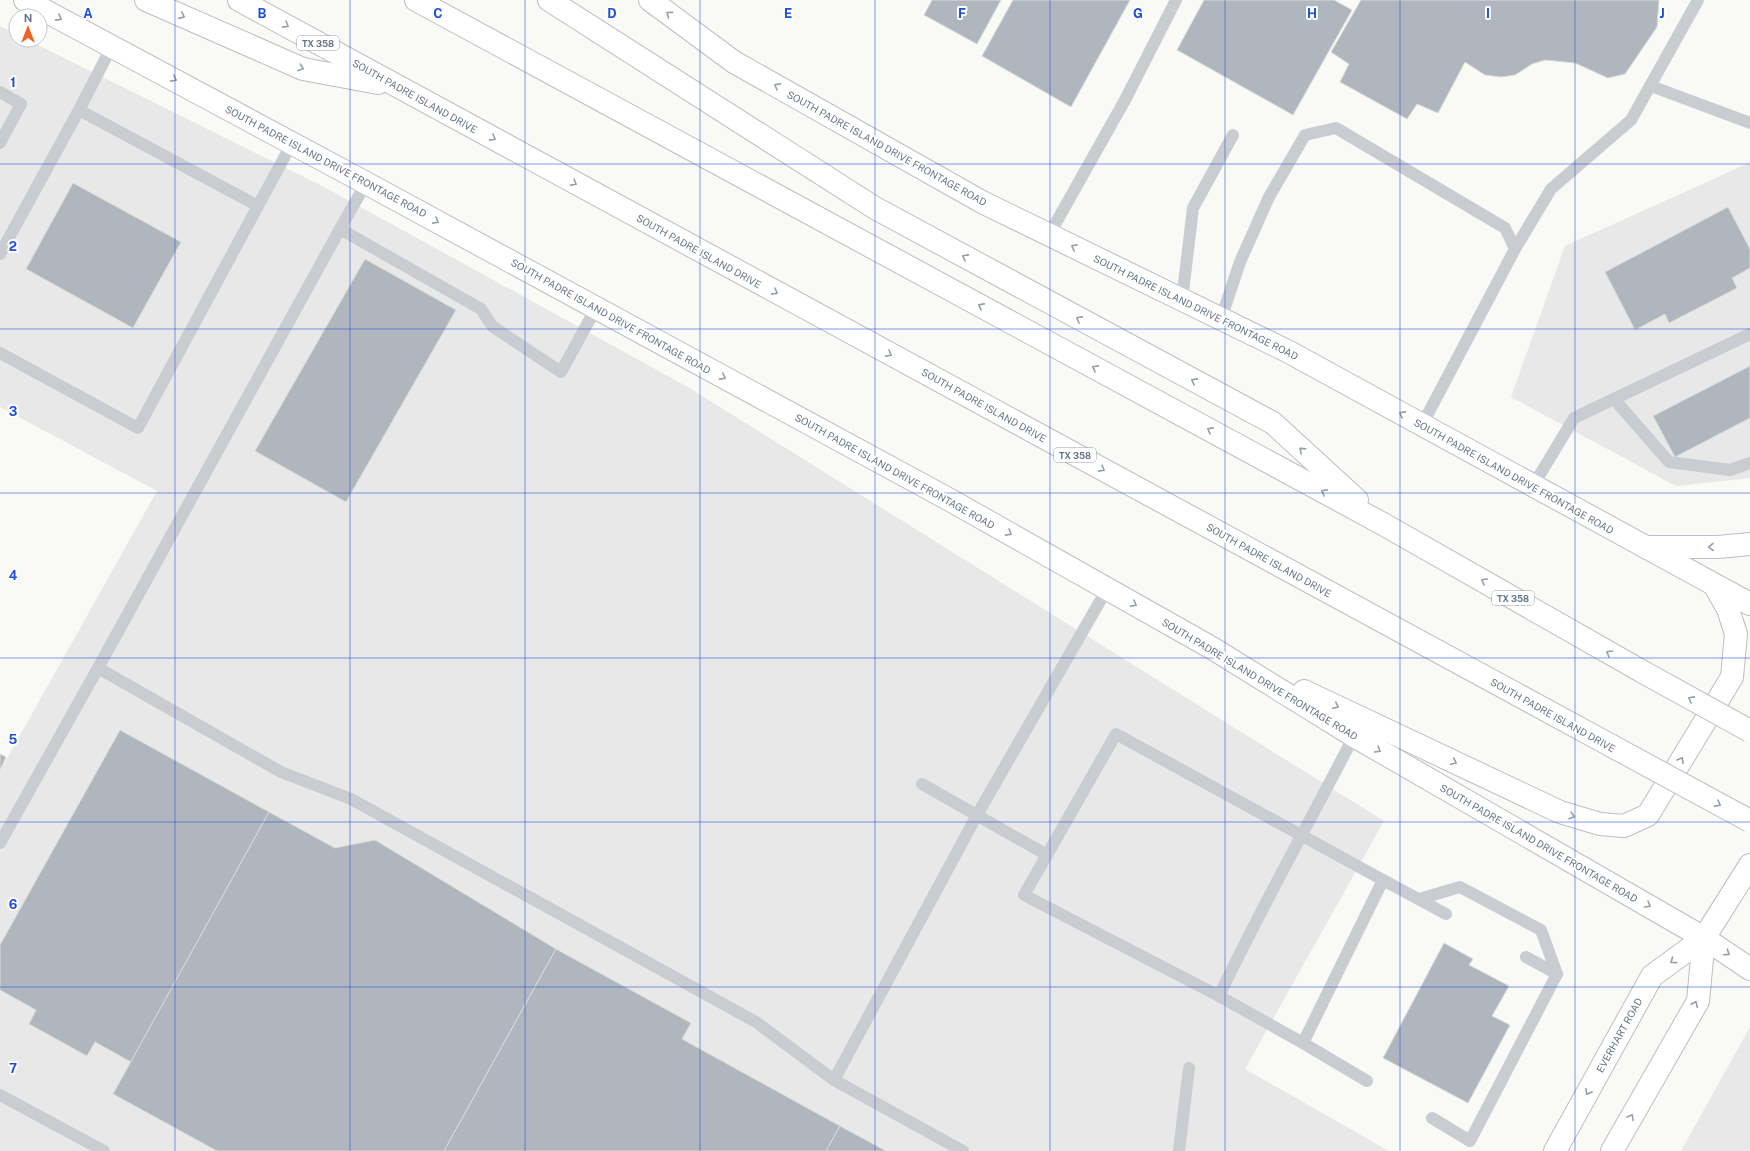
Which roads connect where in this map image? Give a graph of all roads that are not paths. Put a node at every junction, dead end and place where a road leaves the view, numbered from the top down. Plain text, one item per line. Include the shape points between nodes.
1 (25, 0) edge
2 (146, 0) edge
3 (239, 0) edge
4 (416, 0) edge
5 (549, 0) edge
6 (650, 0) edge
7 (1176, 0) edge
8 (1698, 0) edge
9 (112, 46) junction
10 (397, 86) junction
11 (1651, 86) junction
12 (0, 92) edge
13 (79, 110) junction
14 (1750, 123) edge
15 (1233, 135) dead end
16 (0, 143) edge
17 (292, 143) junction
18 (366, 183) junction
19 (258, 206) junction
20 (340, 229) junction
21 (1049, 235) junction
22 (1515, 249) junction
23 (0, 254) edge
24 (1182, 300) junction
25 (596, 308) junction
26 (1221, 319) junction
27 (1750, 334) edge
28 (0, 353) edge
29 (1614, 399) junction
30 (1422, 426) junction
31 (1750, 463) edge
32 (1533, 486) junction
33 (1383, 524) junction
34 (1750, 544) edge
35 (1645, 547) junction
36 (1714, 586) junction
37 (1107, 589) junction
38 (1750, 604) edge
39 (1212, 648) junction
40 (98, 668) junction
41 (1750, 731) edge
42 (1354, 736) junction
43 (922, 784) dead end
44 (977, 815) junction
45 (1750, 821) edge
46 (1304, 835) junction
47 (0, 843) edge
48 (1047, 855) junction
49 (1750, 865) edge
50 (1384, 880) junction
51 (1419, 899) junction
52 (1446, 914) dead end
53 (1704, 938) junction
54 (1526, 957) dead end
55 (1750, 969) edge
56 (1557, 974) junction
57 (1219, 996) junction
58 (1302, 1043) junction
59 (1189, 1068) dead end
60 (834, 1080) junction
61 (1367, 1081) dead end
62 (0, 1095) edge
63 (1432, 1118) dead end
64 (104, 1151) edge
65 (963, 1151) edge
66 (1179, 1151) edge
67 (1555, 1151) edge
68 (1612, 1151) edge

1 -> 9 main road, SOUTH PADRE ISLAND DRIVE FRONTAGE ROAD
2 -> 10 main road via 303,70
3 -> 10 main road, SOUTH PADRE ISLAND DRIVE / TX 358
33 -> 4 main road, TX 358
33 -> 5 main road via 1273,423 875,208
21 -> 6 main road, SOUTH PADRE ISLAND DRIVE FRONTAGE ROAD via 982,202 734,62
7 - 21 lane via 1125,100
8 - 11 lane
9 - 13 lane
9 -> 17 main road, SOUTH PADRE ISLAND DRIVE FRONTAGE ROAD
10 -> 45 main road, SOUTH PADRE ISLAND DRIVE / TX 358, bridge
11 - 14 lane
11 - 22 lane via 1631,120 1551,189
12 - 16 lane via 22,104
13 - 19 lane
13 - 23 lane
15 - 24 lane via 1193,208
17 - 18 main road, SOUTH PADRE ISLAND DRIVE FRONTAGE ROAD
17 - 19 lane
18 - 20 lane
18 -> 25 main road, SOUTH PADRE ISLAND DRIVE FRONTAGE ROAD
19 - 28 lane via 138,428
20 - 25 lane via 481,309 492,326 561,372
20 - 40 lane
24 -> 21 main road, SOUTH PADRE ISLAND DRIVE FRONTAGE ROAD
22 - 26 lane via 1505,228 1336,128 1305,135 1268,197 1240,262
22 - 30 lane
24 - 26 main road, SOUTH PADRE ISLAND DRIVE FRONTAGE ROAD
25 -> 37 main road, SOUTH PADRE ISLAND DRIVE FRONTAGE ROAD
30 -> 26 main road, SOUTH PADRE ISLAND DRIVE FRONTAGE ROAD via 1289,352
27 - 29 lane
29 - 31 lane via 1669,462 1730,470
29 - 32 lane via 1574,418
30 - 32 main road, SOUTH PADRE ISLAND DRIVE FRONTAGE ROAD
32 - 35 main road, SOUTH PADRE ISLAND DRIVE FRONTAGE ROAD
41 -> 33 main road, TX 358, bridge
34 -> 35 main road via 1718,547
35 - 36 main road, SOUTH PADRE ISLAND DRIVE FRONTAGE ROAD
36 - 38 main road, SOUTH PADRE ISLAND DRIVE FRONTAGE ROAD
39 -> 36 main road via 1560,812 1600,824 1624,826 1648,815 1732,677 1736,634 1728,609
37 -> 39 main road, SOUTH PADRE ISLAND DRIVE FRONTAGE ROAD
37 - 44 lane
39 - 42 main road, SOUTH PADRE ISLAND DRIVE FRONTAGE ROAD
40 - 47 lane
40 - 60 lane via 281,772 351,799 756,1022
42 - 46 lane
42 -> 53 main road, SOUTH PADRE ISLAND DRIVE FRONTAGE ROAD
43 - 44 lane
44 - 48 lane
44 - 60 lane
46 - 48 lane via 1116,734
46 - 50 lane
46 - 57 lane via 1255,921
48 - 57 lane via 1024,895
49 - 53 main road, EVERHART ROAD
50 - 51 lane
50 - 58 lane
51 - 52 lane
51 - 56 lane via 1460,887 1541,930
53 -> 55 main road, SOUTH PADRE ISLAND DRIVE FRONTAGE ROAD
53 -> 67 main road, EVERHART ROAD via 1652,976
68 -> 53 main road, EVERHART ROAD via 1698,1001
54 - 56 lane
56 - 63 lane via 1470,1141
57 - 58 lane
58 - 61 lane
59 - 66 lane
60 - 65 lane
62 - 64 lane

